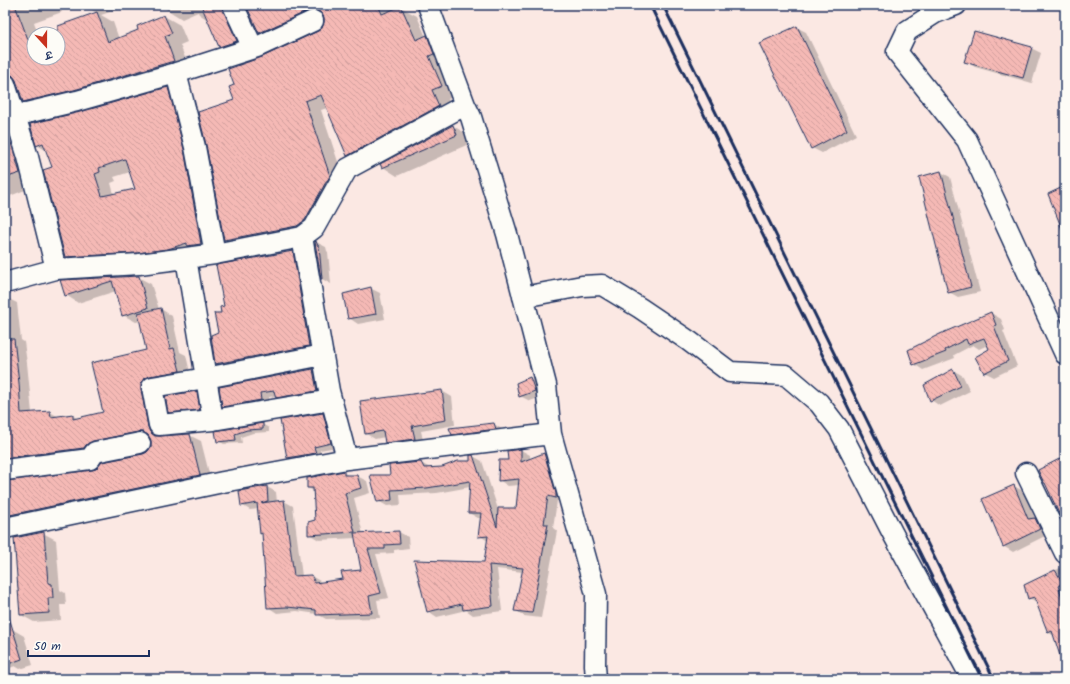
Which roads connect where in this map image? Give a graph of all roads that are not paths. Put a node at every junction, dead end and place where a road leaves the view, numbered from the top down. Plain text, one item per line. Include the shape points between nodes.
1 (233, 5) edge
2 (428, 5) edge
3 (956, 5) edge
4 (312, 21) dead end
5 (253, 48) junction
6 (176, 73) junction
7 (5, 84) edge
8 (465, 105) junction
9 (10, 117) edge
10 (302, 237) junction
11 (215, 254) junction
12 (186, 258) junction
13 (56, 269) junction
14 (5, 283) edge
15 (524, 297) junction
16 (1065, 354) edge
17 (323, 355) junction
18 (206, 378) junction
19 (331, 400) junction
20 (213, 420) junction
21 (551, 434) junction
22 (140, 443) dead end
23 (347, 459) junction
24 (5, 470) edge
25 (1026, 473) dead end
26 (5, 528) edge
27 (1065, 553) edge
28 (596, 679) edge
29 (972, 679) edge

1 - 5 street
2 - 8 street
3 - 16 street via 935,13 908,31 897,52 967,140
4 - 5 street
5 - 6 street
6 - 9 street
6 - 11 street via 195,147
7 - 9 street
8 - 10 street via 347,169 314,228
8 - 15 street via 507,234
9 - 13 street via 28,157
10 - 11 street
10 - 17 street
11 - 12 street
12 - 13 street via 139,264
12 - 18 street
13 - 14 street
15 - 21 street via 546,386
15 - 29 street via 582,286 602,285 689,341 730,372 786,375 819,403 839,429
17 - 18 street
17 - 19 street
18 - 20 street
18 - 20 street via 152,387 159,425
19 - 20 street
19 - 23 street
21 - 23 street
21 - 28 street via 596,594
22 - 24 street via 95,452 90,459
23 - 26 street
25 - 27 street

